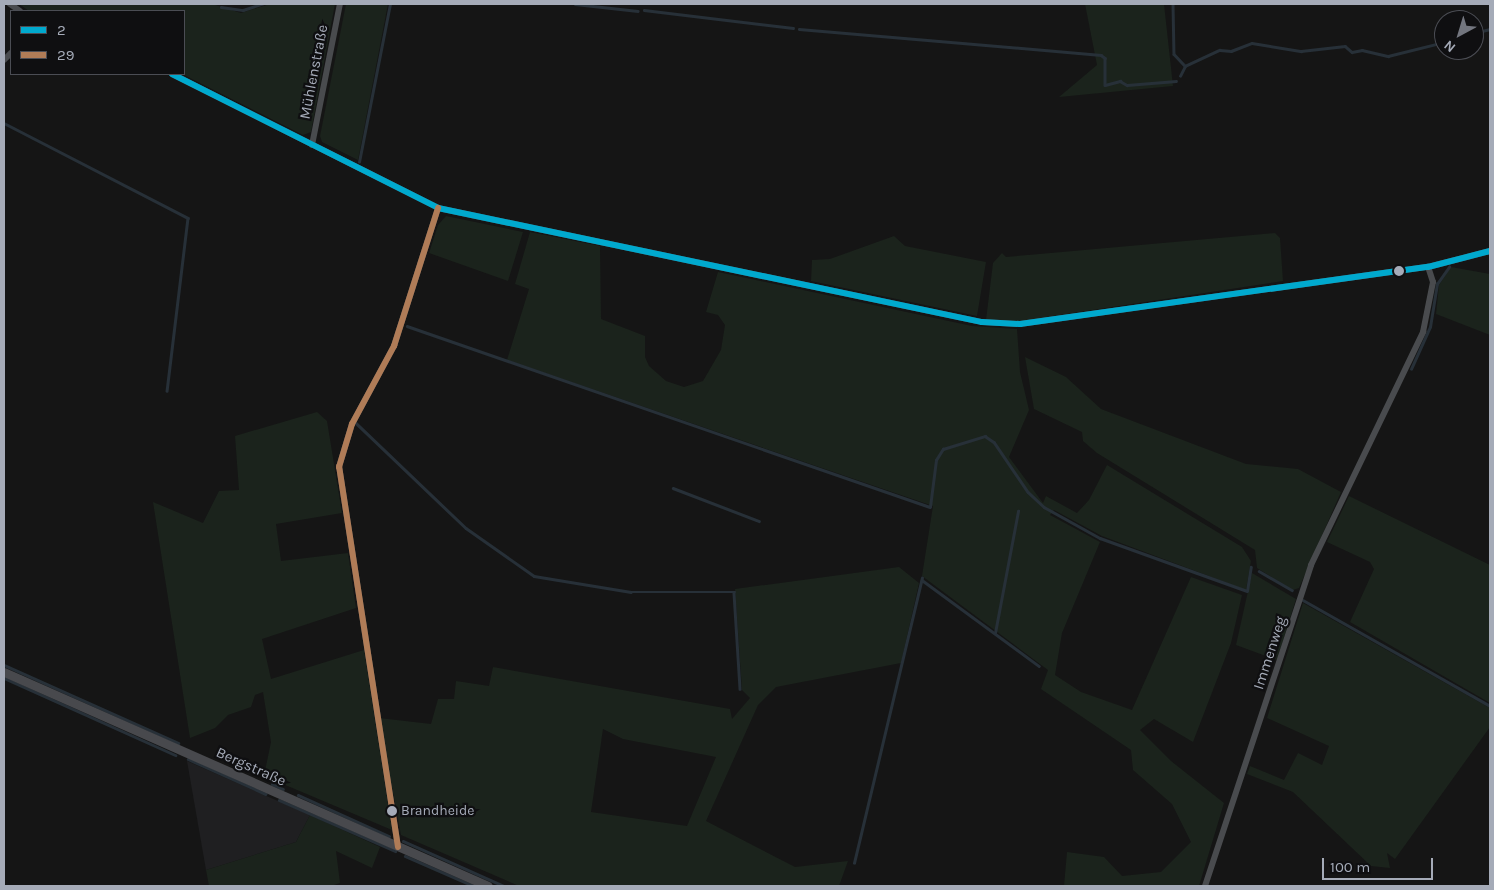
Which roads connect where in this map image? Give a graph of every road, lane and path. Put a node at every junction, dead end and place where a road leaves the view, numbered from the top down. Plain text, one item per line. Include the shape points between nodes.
1 (340, 4) edge
2 (174, 75) edge
3 (312, 145) junction
4 (438, 208) junction
5 (1490, 250) edge
6 (1428, 268) junction
7 (4, 672) edge
8 (398, 847) junction
9 (488, 886) edge
10 (1205, 886) edge

1 - 3 street, Mühlenstraße
2 - 3 street
3 - 4 street
4 - 6 street via 982,322 1020,324
4 - 8 street via 394,346 352,424 339,467
5 - 6 street
6 - 10 street, Immenweg via 1433,282 1423,332 1311,565
7 - 8 street, Bergstraße
8 - 9 street, Bergstraße

